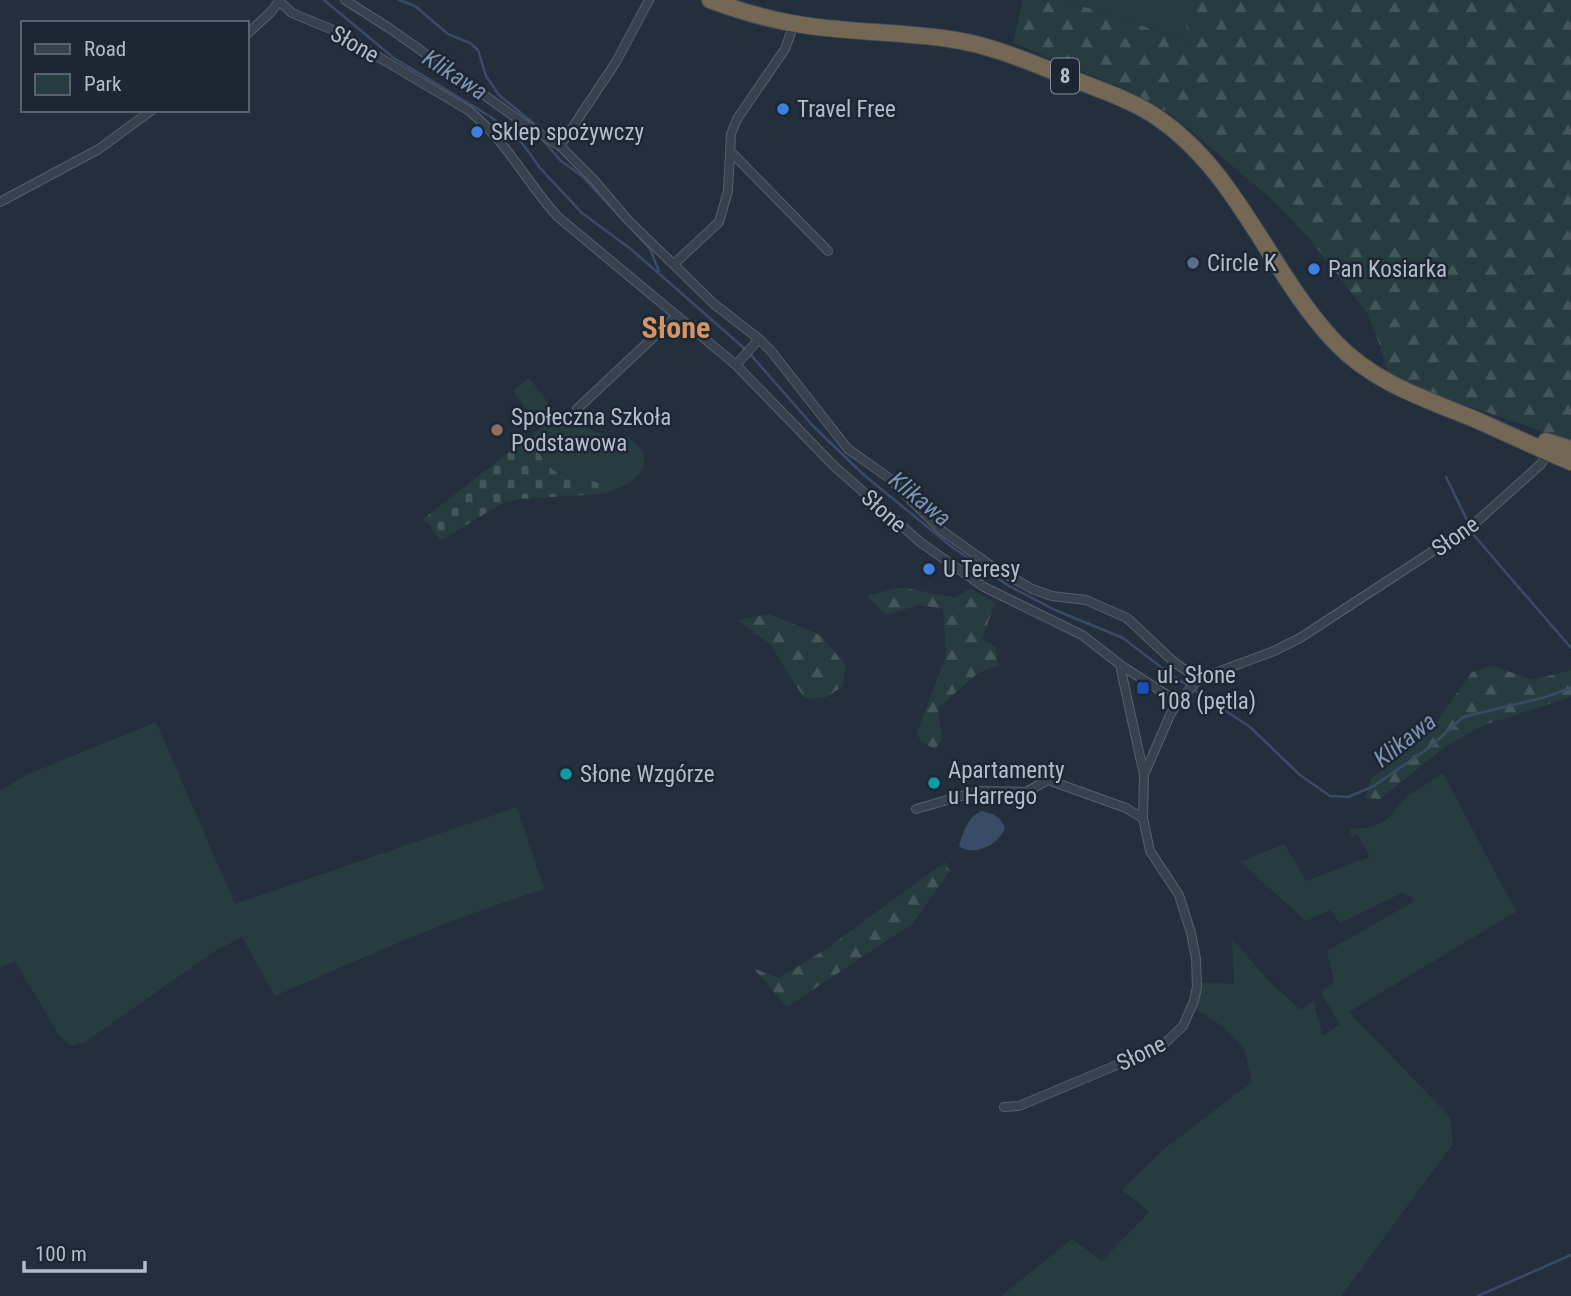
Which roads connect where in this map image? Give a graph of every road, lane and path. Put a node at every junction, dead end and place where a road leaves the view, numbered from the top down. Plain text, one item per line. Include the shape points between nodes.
1 (345, 0) edge
2 (649, 0) edge
3 (710, 0) edge
4 (279, 1) edge
5 (794, 24) junction
6 (248, 33) edge
7 (149, 112) edge
8 (560, 146) junction
9 (732, 153) junction
10 (0, 202) edge
11 (828, 251) dead end
12 (674, 264) junction
13 (676, 316) junction
14 (756, 342) junction
15 (736, 365) junction
16 (577, 410) dead end
17 (1550, 448) junction
18 (1571, 449) edge
19 (1571, 462) edge
20 (1122, 666) junction
21 (1197, 682) junction
22 (1181, 699) junction
23 (1144, 775) junction
24 (916, 809) dead end
25 (1143, 818) junction
26 (1004, 1107) dead end

1 - 8 street
2 - 8 street via 616,62
3 - 5 highway, 8
4 - 6 street
4 - 13 street, Słone via 292,13 348,38 481,120 558,217
5 - 9 street via 785,49 737,119 731,134
5 - 17 highway, 8 via 922,35 979,45 1151,113 1184,136 1207,160 1310,310 1344,351 1405,391
7 - 10 street via 99,149
8 - 12 street
9 - 11 street
9 - 12 street via 719,222
12 - 14 street
13 - 15 street, Słone
13 - 16 street
14 - 15 street
14 - 21 street via 848,449 889,478 941,530 1032,589 1086,600 1127,618
15 - 20 street, Słone via 834,466 920,542 984,587 1071,629
17 - 18 highway, 8
17 - 19 highway, 8
17 - 21 street, Słone via 1541,464 1474,525 1298,638
20 - 22 street, Słone
20 - 23 street, Słone
21 - 22 street
22 - 23 street, Słone
23 - 25 street, Słone
24 - 25 street via 979,791 1026,792 1048,780 1126,807
25 - 26 street, Słone via 1150,851 1179,895 1191,933 1197,987 1188,1016 1177,1034 1151,1052 1019,1106

